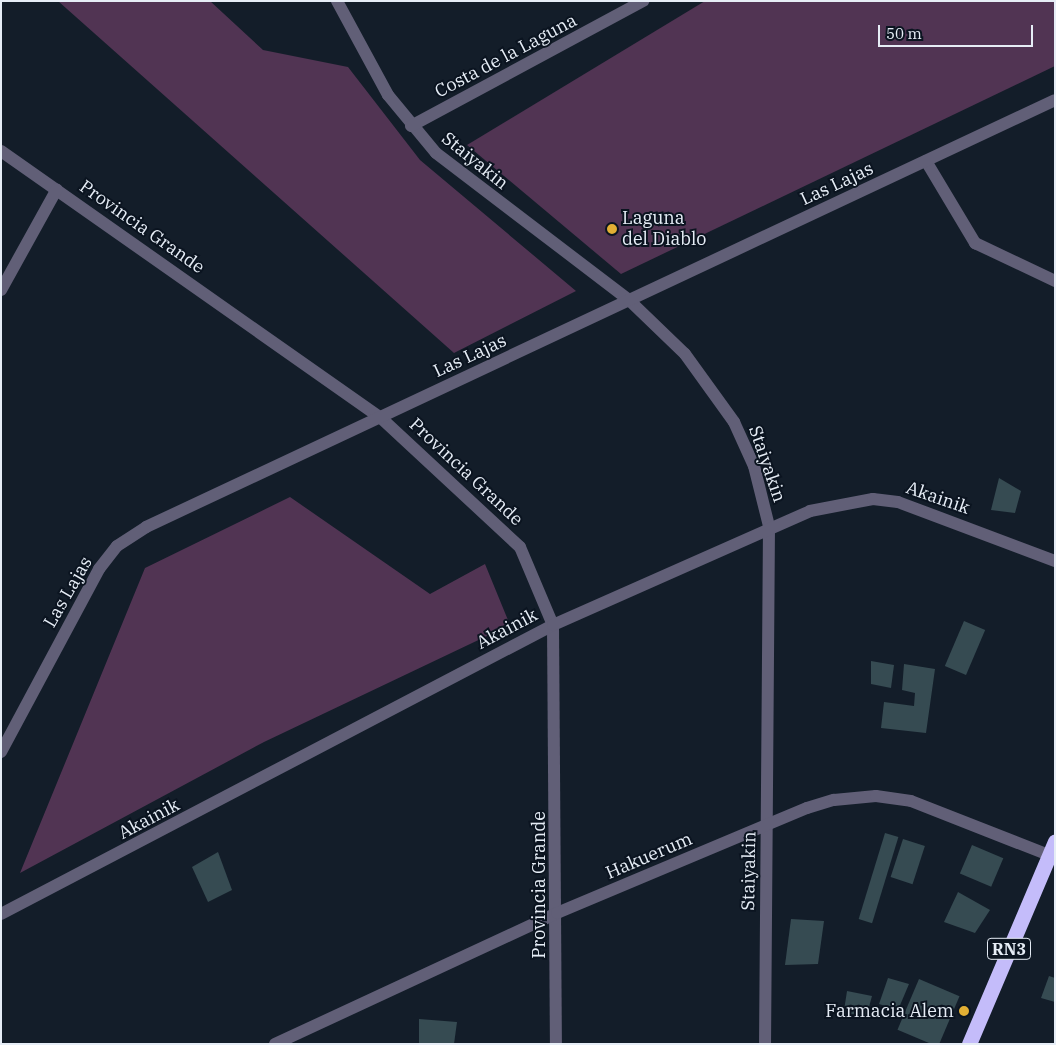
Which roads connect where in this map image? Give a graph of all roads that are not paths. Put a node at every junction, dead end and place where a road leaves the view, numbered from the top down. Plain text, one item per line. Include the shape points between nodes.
1 (337, 1) edge
2 (643, 1) edge
3 (1055, 100) edge
4 (411, 126) junction
5 (1, 150) edge
6 (926, 161) junction
7 (57, 188) junction
8 (1055, 281) edge
9 (1, 290) edge
10 (630, 301) junction
11 (380, 418) junction
12 (769, 526) junction
13 (1055, 561) edge
14 (553, 625) junction
15 (1, 752) edge
16 (767, 825) junction
17 (1052, 848) edge
18 (557, 913) junction
19 (1, 914) edge
20 (275, 1044) edge
21 (556, 1044) edge
22 (765, 1044) edge
23 (969, 1044) edge

1 - 4 street, Staiyakin via 388,95
2 - 4 street, Costa de la Laguna
3 - 6 street, Las Lajas
4 - 10 street, Staiyakin via 465,178
5 - 7 street, Provincia Grande
6 - 8 street via 975,243
6 - 10 street, Las Lajas
7 - 9 street
7 - 11 street, Provincia Grande
10 - 11 street, Las Lajas
10 - 12 street, Staiyakin via 685,354 734,422 754,466
11 - 14 street, Provincia Grande via 520,547
11 - 15 street, Las Lajas via 146,526 117,546 99,569
12 - 13 street, Akainik via 841,503 898,502
12 - 14 street, Akainik
12 - 16 street, Staiyakin
14 - 18 street, Provincia Grande
14 - 19 street, Akainik
16 - 17 street, Hakuerum via 834,800 876,796 911,801
16 - 18 street, Hakuerum
16 - 22 street, Staiyakin
17 - 23 highway, RN3
18 - 20 street, Hakuerum
18 - 21 street, Provincia Grande

